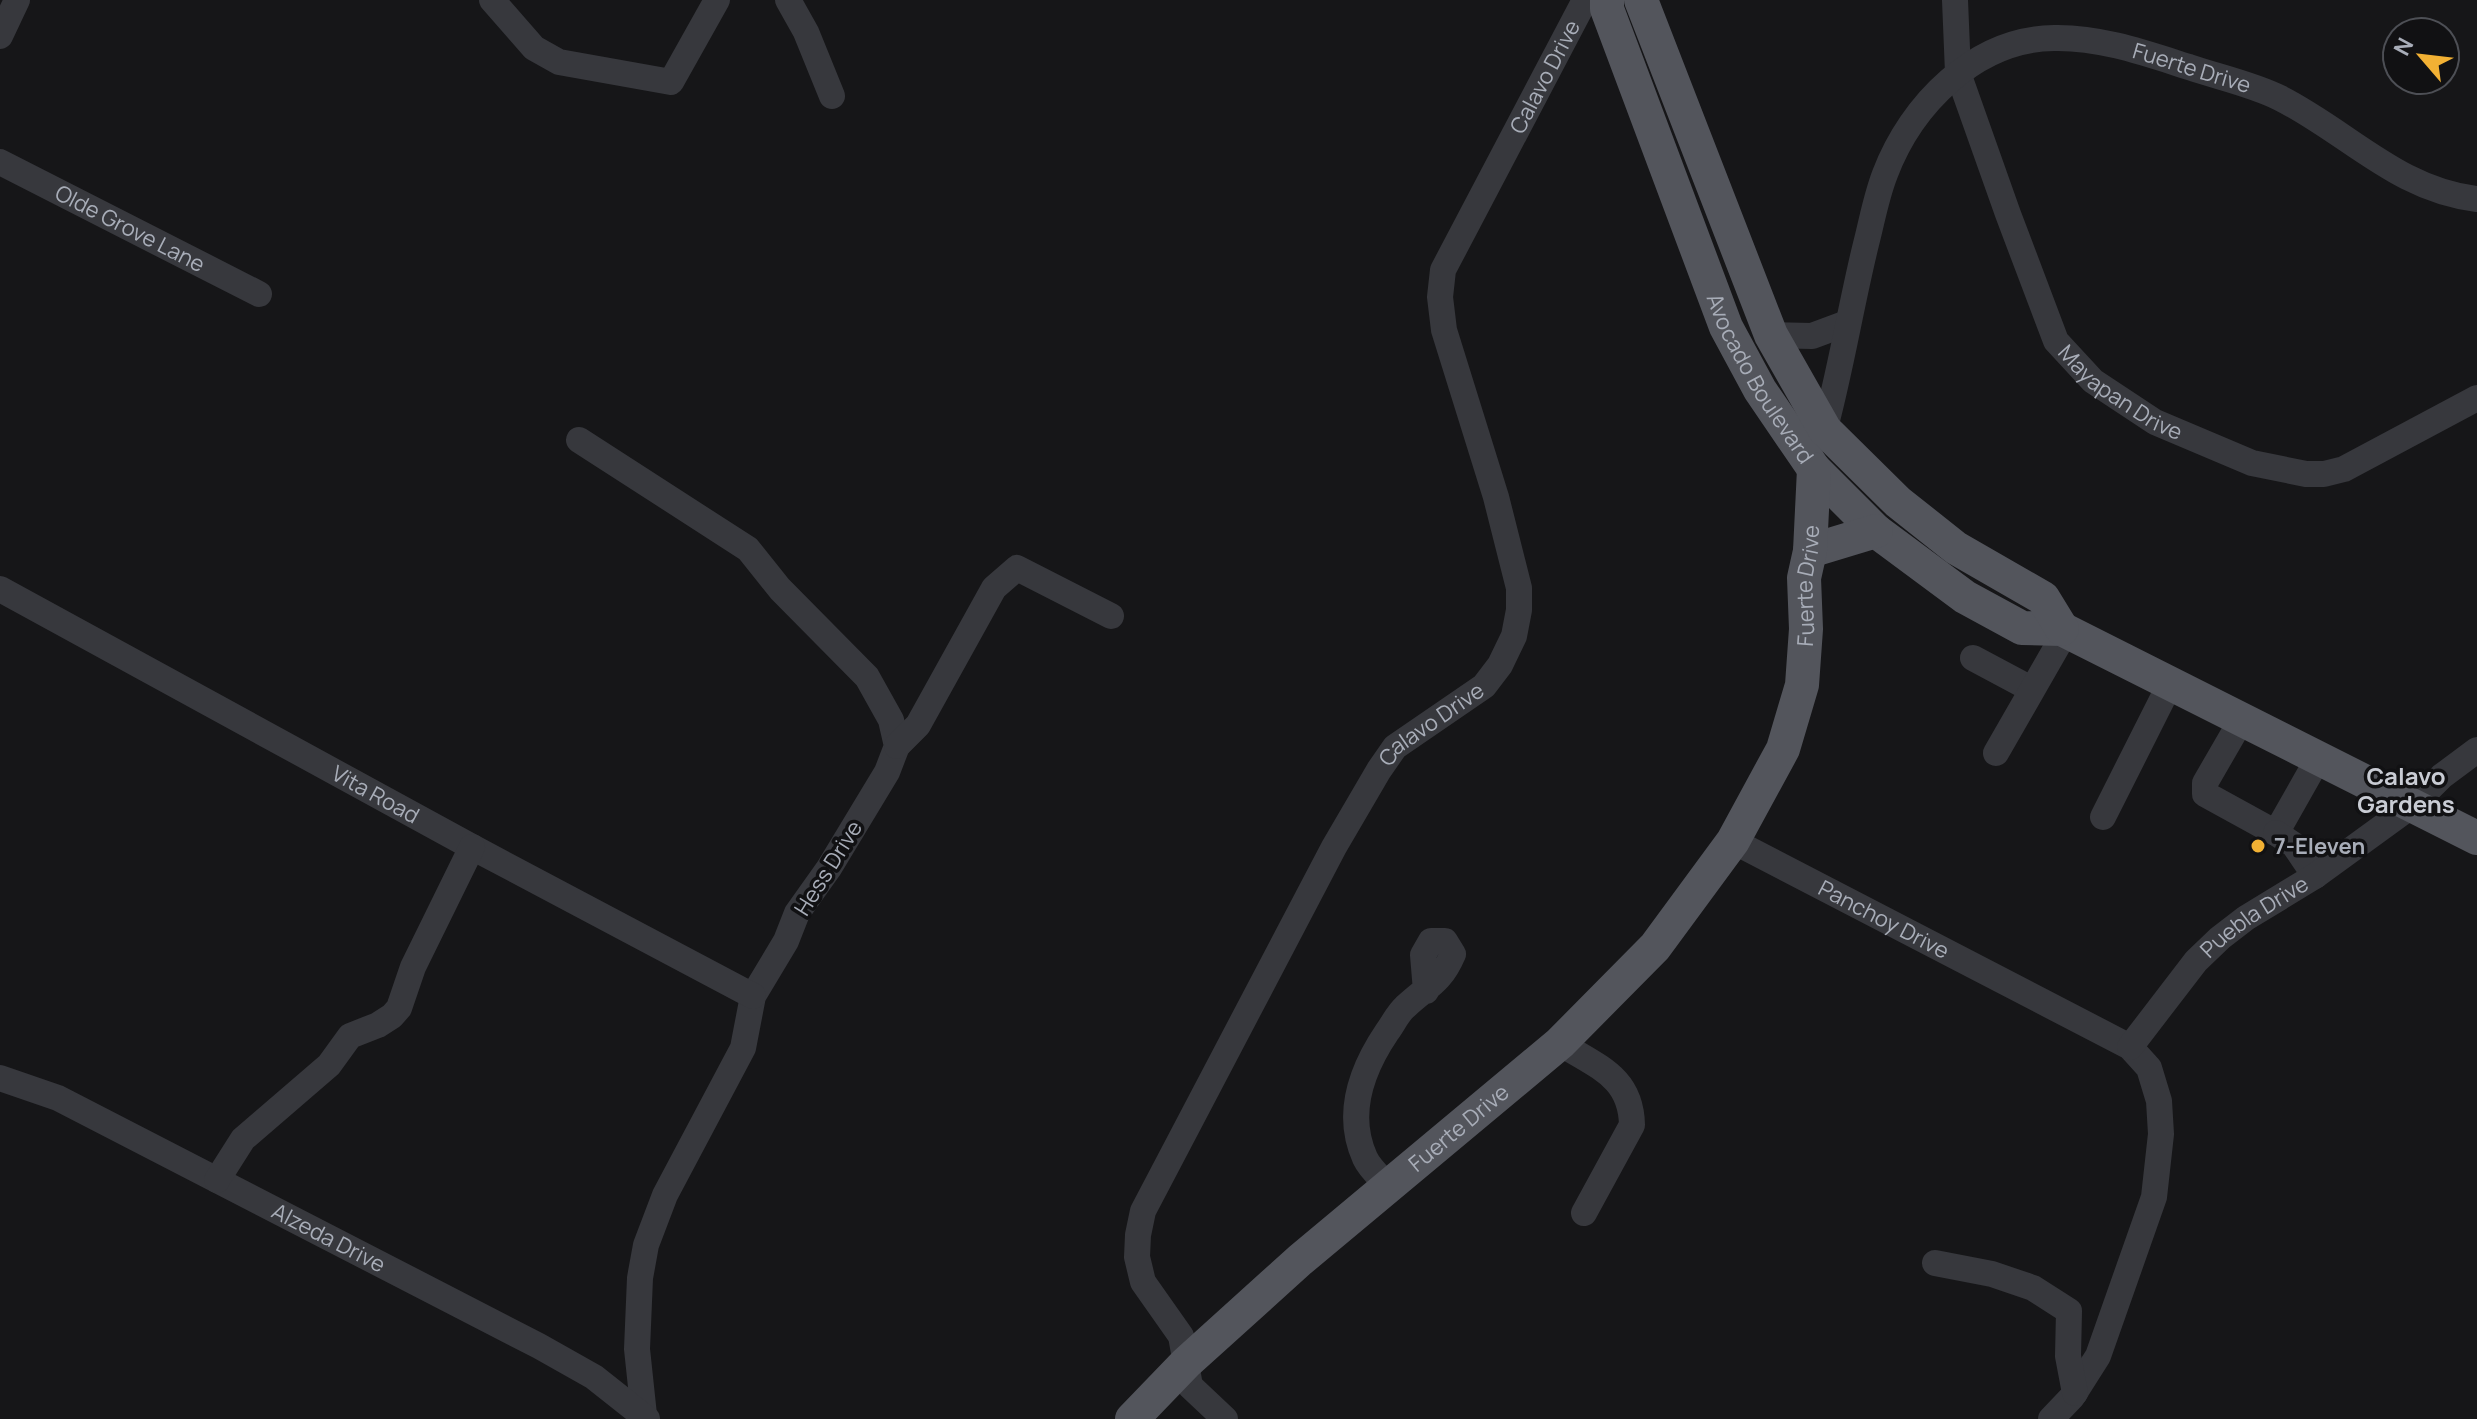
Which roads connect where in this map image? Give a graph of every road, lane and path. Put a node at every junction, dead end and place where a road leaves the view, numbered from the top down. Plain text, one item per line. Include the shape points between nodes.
1 (17, 0) edge
2 (492, 0) edge
3 (717, 0) edge
4 (788, 0) edge
5 (1585, 0) edge
6 (1607, 0) edge
7 (1641, 0) edge
8 (1955, 0) edge
9 (0, 36) edge
10 (1958, 73) junction
11 (832, 96) dead end
12 (0, 162) edge
13 (2477, 199) edge
14 (259, 294) dead end
15 (1847, 323) junction
16 (1771, 335) junction
17 (2477, 398) edge
18 (1825, 430) junction
19 (579, 440) dead end
20 (1814, 469) junction
21 (1876, 531) junction
22 (1810, 551) junction
23 (0, 589) edge
24 (1111, 616) dead end
25 (2064, 630) junction
26 (1973, 658) dead end
27 (2170, 684) junction
28 (2031, 689) junction
29 (2242, 719) junction
30 (897, 746) junction
31 (2477, 750) edge
32 (1996, 753) dead end
33 (2319, 757) junction
34 (2414, 804) junction
35 (2103, 817) dead end
36 (2276, 833) junction
37 (2477, 838) edge
38 (1733, 841) junction
39 (472, 847) junction
40 (2315, 876) junction
41 (1426, 991) dead end
42 (753, 996) junction
43 (1560, 1043) junction
44 (2130, 1047) junction
45 (0, 1078) edge
46 (217, 1180) junction
47 (1389, 1187) junction
48 (1584, 1213) dead end
49 (1935, 1263) dead end
50 (1186, 1363) junction
51 (2075, 1393) junction
52 (646, 1417) edge
53 (1132, 1419) edge
54 (1225, 1419) edge
55 (2051, 1419) edge

1 - 9 street
2 - 3 street via 534,48 559,62 671,82
4 - 11 street
5 - 50 street, Calavo Drive via 1443,270 1444,330 1519,588 1514,636 1484,686 1395,747 1379,770 1143,1211 1137,1257 1143,1282 1181,1336
6 - 20 main road, Avocado Boulevard via 1726,327 1760,390
7 - 16 main road, Avocado Boulevard
8 - 10 street, Mayapan Drive
10 - 13 street, Fuerte Drive via 1979,59 2053,37 2126,47 2277,97 2399,175 2441,193
10 - 15 street, Fuerte Drive via 1926,104 1895,150 1876,203
10 - 17 street, Mayapan Drive via 2056,341 2093,381 2155,422 2252,463 2324,474 2344,469
12 - 14 street, Olde Grove Lane
15 - 16 street via 1812,336
15 - 18 street, Fuerte Drive
16 - 18 main road, Avocado Boulevard
18 - 20 street, Fuerte Drive
18 - 25 main road, Avocado Boulevard via 1898,502 1956,548 2043,598
19 - 30 street via 748,549 867,677 891,720
20 - 21 main road, Avocado Boulevard
20 - 22 main road, Fuerte Drive
21 - 22 main road
21 - 25 main road, Avocado Boulevard via 1965,597 2022,628
22 - 38 main road, Fuerte Drive via 1797,707 1783,749
23 - 39 street, Vita Road
24 - 30 street, Hess Drive via 1017,568 994,588 918,725
25 - 27 main road, Avocado Boulevard
25 - 28 street
26 - 28 street
27 - 29 main road, Avocado Boulevard
27 - 35 street
28 - 32 street
29 - 33 main road, Avocado Boulevard
29 - 36 street via 2205,783 2205,794
30 - 42 street, Hess Drive via 887,772 797,913
31 - 34 street, Puebla Drive
33 - 34 main road, Avocado Boulevard
33 - 36 street
34 - 37 main road, Avocado Boulevard
34 - 40 street, Puebla Drive
36 - 40 street via 2294,845
38 - 43 main road, Fuerte Drive via 1655,947
38 - 44 street, Panchoy Drive
39 - 42 street, Vita Road
39 - 46 street via 413,967 399,1008 378,1025 350,1036 329,1065 243,1139
40 - 44 street, Puebla Drive via 2246,918 2209,948
41 - 47 street via 1403,1008 1369,1059 1357,1097 1366,1161
42 - 52 street, Hess Drive via 743,1048 665,1195 646,1245 637,1349
43 - 47 main road, Fuerte Drive
43 - 48 street via 1620,1082 1631,1113 1632,1125
44 - 51 street via 2149,1068 2159,1101 2154,1197 2098,1356
45 - 46 street, Alzeda Drive via 58,1098
46 - 52 street, Alzeda Drive via 539,1346 594,1377
47 - 50 main road, Fuerte Drive
49 - 51 street via 2033,1288 2069,1311 2068,1356
50 - 53 main road, Fuerte Drive
50 - 54 street, Calavo Drive via 1190,1386
51 - 55 street

